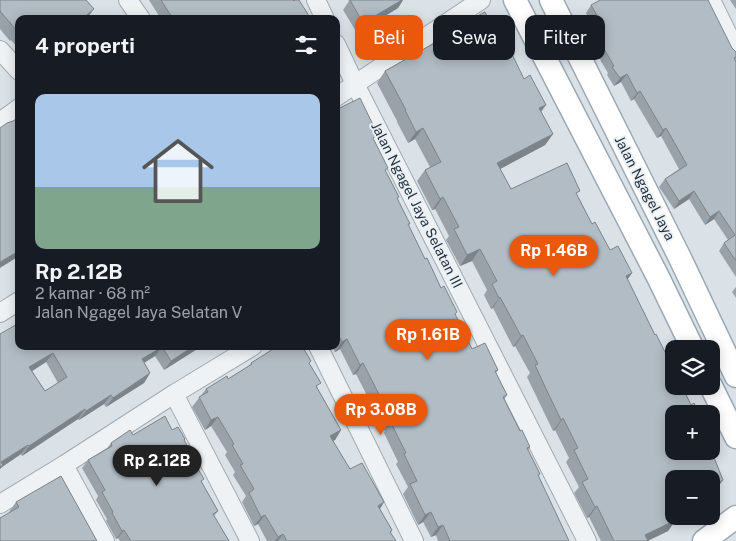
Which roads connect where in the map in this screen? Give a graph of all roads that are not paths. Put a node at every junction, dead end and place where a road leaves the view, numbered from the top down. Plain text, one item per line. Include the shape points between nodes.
1 (316, 0) edge
2 (481, 0) edge
3 (515, 0) edge
4 (551, 0) edge
5 (711, 0) edge
6 (322, 15) edge
7 (0, 50) edge
8 (736, 51) edge
9 (340, 52) edge
10 (15, 67) edge
11 (355, 84) junction
12 (340, 94) edge
13 (15, 111) edge
14 (0, 122) edge
15 (15, 304) edge
16 (0, 314) edge
17 (689, 340) edge
18 (246, 350) edge
19 (320, 350) edge
20 (736, 376) edge
21 (174, 394) junction
22 (715, 395) edge
23 (736, 437) edge
24 (64, 465) junction
25 (0, 504) edge
26 (736, 517) edge
27 (104, 541) edge
28 (250, 541) edge
29 (414, 541) edge
30 (586, 541) edge
31 (704, 541) edge

1 - 6 street
2 - 11 street
3 - 17 main road
4 - 20 main road, Jalan Ngagel Jaya
5 - 8 street
7 - 10 street
9 - 11 street, Jalan Ngagel Jaya Selatan III
11 - 12 street
11 - 30 street, Jalan Ngagel Jaya Selatan III
13 - 14 street
15 - 16 street
18 - 21 street
19 - 29 street
21 - 24 street
21 - 28 street
22 - 23 main road
24 - 25 street
24 - 27 street
26 - 31 main road

